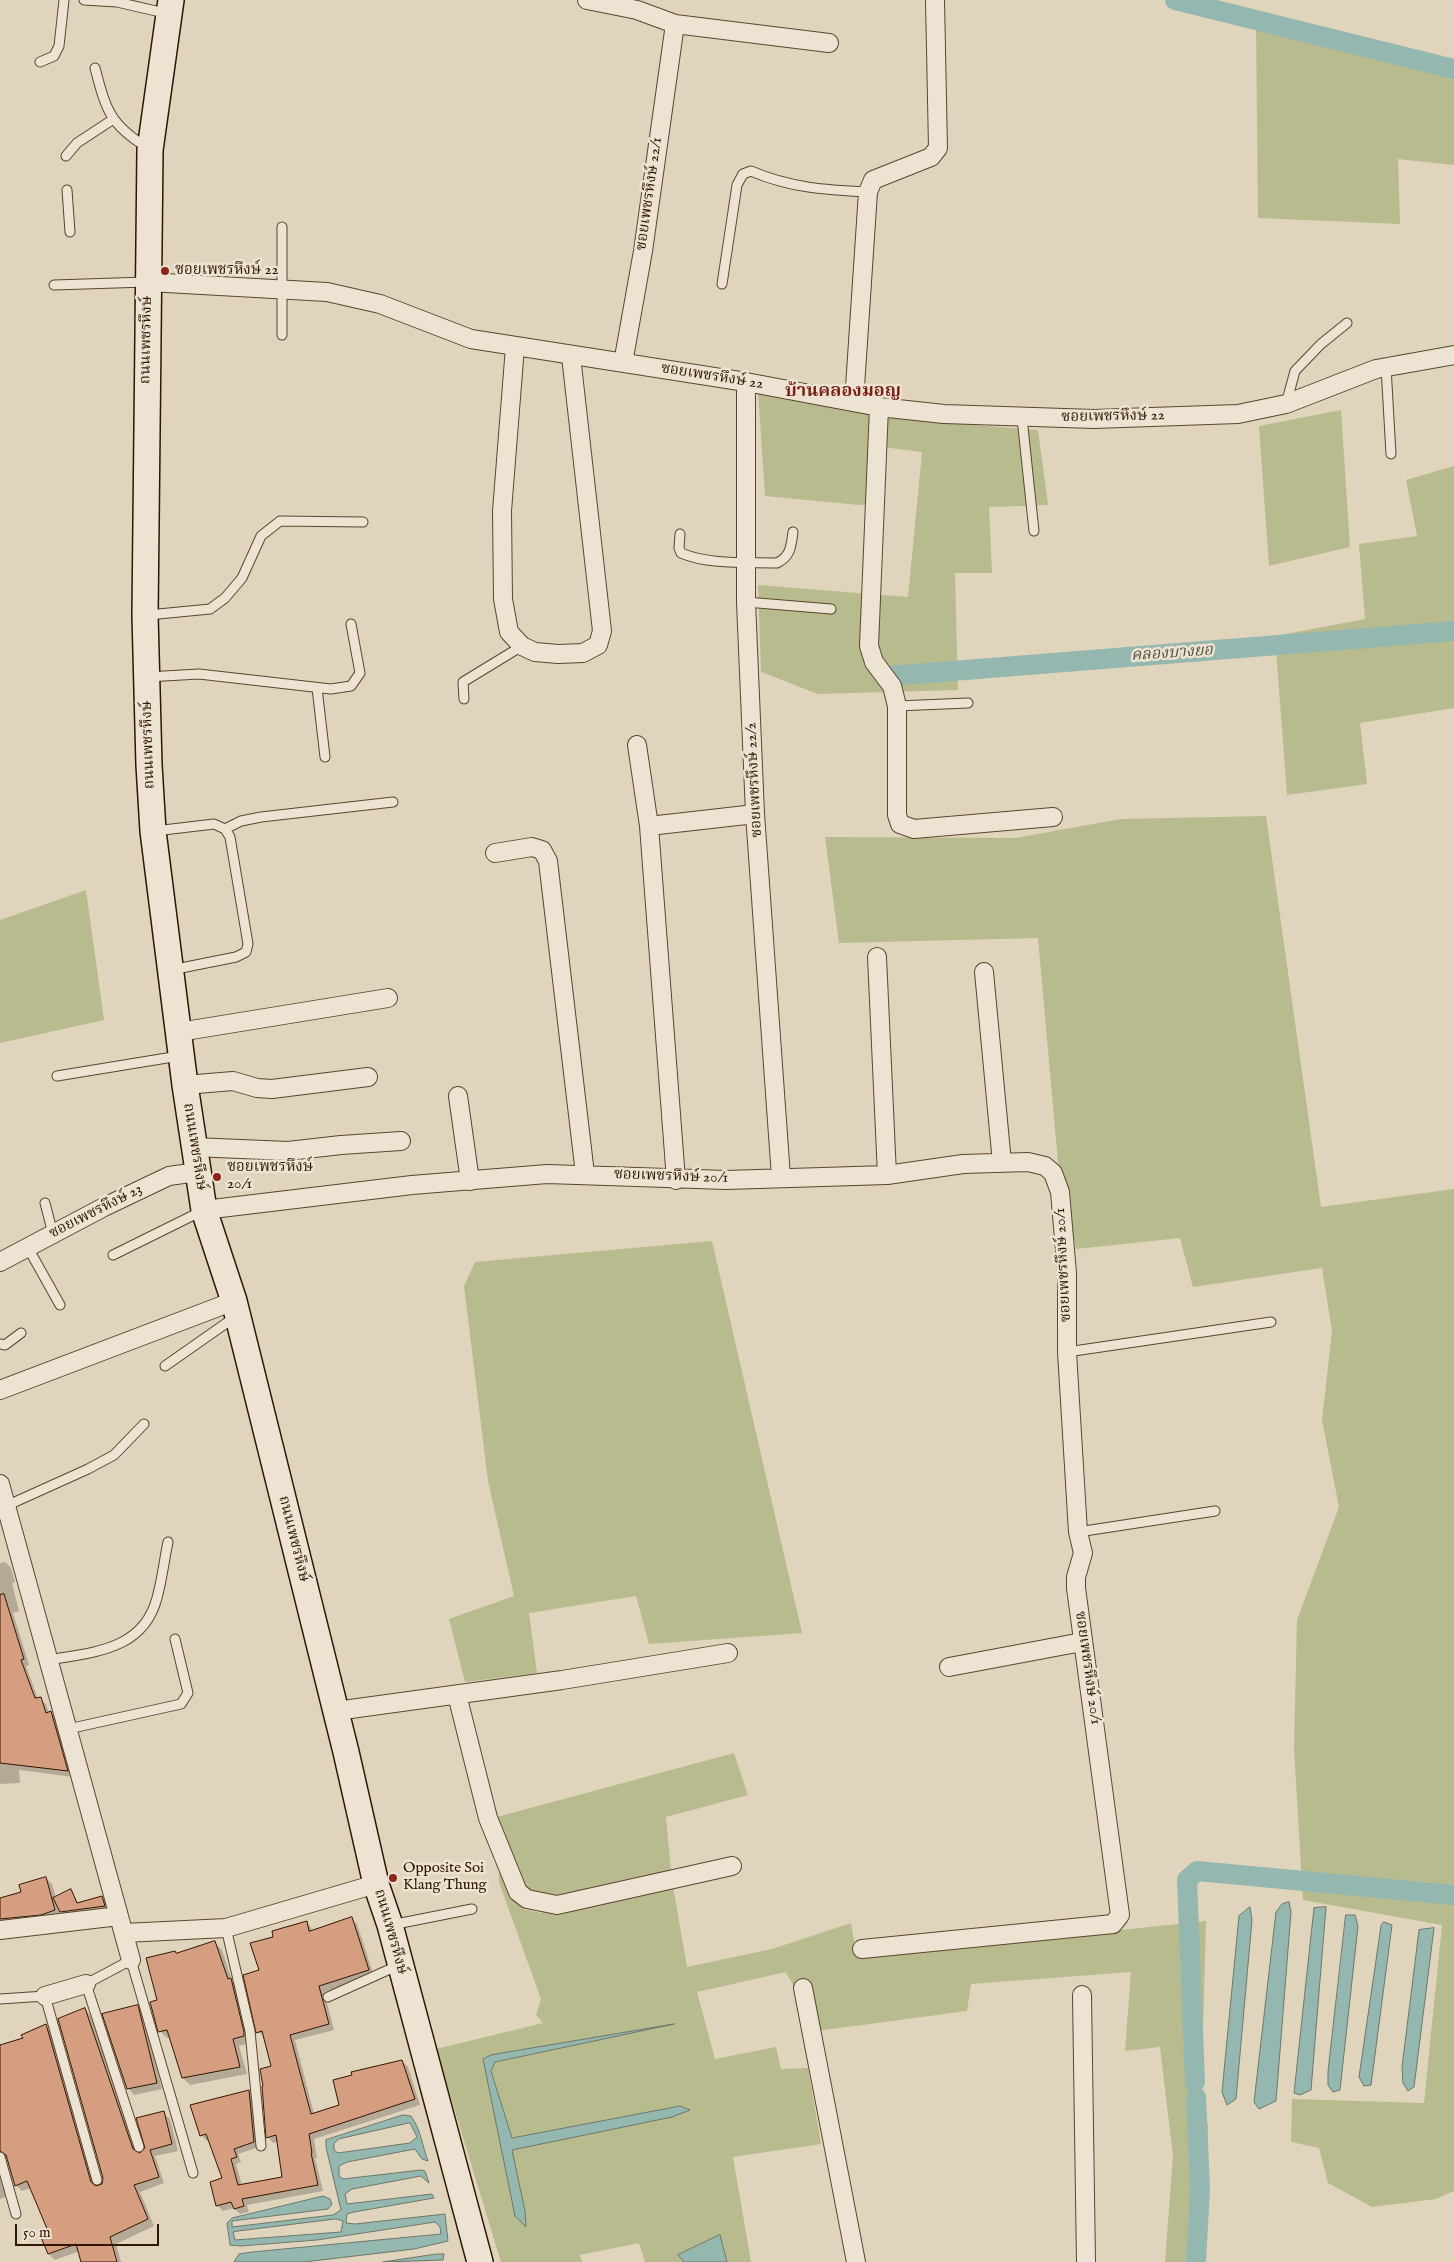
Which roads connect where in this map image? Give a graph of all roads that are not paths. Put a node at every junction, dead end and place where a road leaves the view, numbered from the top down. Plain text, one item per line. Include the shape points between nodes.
1 (64, 0) edge
2 (84, 0) edge
3 (587, 0) edge
4 (935, 0) edge
5 (170, 7) edge
6 (675, 24) junction
7 (829, 43) dead end
8 (40, 62) dead end
9 (95, 68) dead end
10 (112, 120) junction
11 (150, 150) junction
12 (66, 156) dead end
13 (67, 190) dead end
14 (868, 192) junction
15 (282, 227) dead end
16 (70, 232) dead end
17 (148, 282) junction
18 (722, 284) dead end
19 (54, 285) dead end
20 (282, 290) junction
21 (1348, 323) dead end
22 (282, 335) dead end
23 (515, 347) junction
24 (1454, 355) edge
25 (571, 356) junction
26 (623, 363) junction
27 (1386, 367) junction
28 (746, 382) junction
29 (854, 402) junction
30 (1286, 404) junction
31 (879, 407) junction
32 (1022, 418) junction
33 (1391, 454) dead end
34 (363, 522) dead end
35 (1034, 531) dead end
36 (793, 532) dead end
37 (680, 534) dead end
38 (746, 562) junction
39 (746, 602) junction
40 (831, 609) dead end
41 (145, 615) junction
42 (351, 624) dead end
43 (522, 646) junction
44 (147, 677) junction
45 (317, 688) junction
46 (464, 699) dead end
47 (968, 702) dead end
48 (898, 706) junction
49 (638, 744) dead end
50 (325, 756) dead end
51 (393, 802) dead end
52 (755, 814) junction
53 (1053, 817) dead end
54 (649, 826) junction
55 (225, 829) junction
56 (153, 831) junction
57 (495, 853) dead end
58 (877, 957) dead end
59 (171, 970) junction
60 (984, 972) dead end
61 (388, 998) dead end
62 (180, 1044) junction
63 (57, 1076) dead end
64 (368, 1077) dead end
65 (185, 1085) junction
66 (458, 1096) dead end
67 (401, 1141) dead end
68 (193, 1147) junction
69 (1002, 1163) junction
70 (197, 1172) junction
71 (585, 1174) junction
72 (887, 1175) junction
73 (780, 1177) junction
74 (676, 1180) junction
75 (470, 1181) junction
76 (45, 1203) dead end
77 (204, 1210) junction
78 (53, 1234) junction
79 (27, 1246) junction
80 (113, 1255) dead end
81 (0, 1262) edge
82 (60, 1306) dead end
83 (235, 1308) junction
84 (1271, 1322) dead end
85 (21, 1332) dead end
86 (0, 1344) edge
87 (1067, 1352) junction
88 (166, 1366) dead end
89 (0, 1390) edge
90 (144, 1424) dead end
91 (0, 1484) edge
92 (6, 1506) junction
93 (1215, 1512) dead end
94 (1078, 1532) junction
95 (168, 1542) dead end
96 (175, 1639) dead end
97 (1082, 1642) junction
98 (728, 1653) dead end
99 (48, 1660) junction
100 (949, 1667) dead end
101 (457, 1695) junction
102 (336, 1711) junction
103 (68, 1729) junction
104 (732, 1866) dead end
105 (376, 1884) junction
106 (472, 1909) dead end
107 (119, 1916) junction
108 (390, 1925) junction
109 (226, 1928) junction
110 (0, 1930) edge
111 (124, 1933) junction
112 (862, 1950) dead end
113 (131, 1960) junction
114 (400, 1964) junction
115 (86, 1984) junction
116 (803, 1988) dead end
117 (1082, 1995) dead end
118 (45, 1996) junction
119 (328, 1997) dead end
120 (0, 1999) edge
121 (261, 2146) dead end
122 (139, 2147) dead end
123 (0, 2157) edge
124 (193, 2173) dead end
125 (97, 2180) dead end
126 (16, 2214) dead end
127 (480, 2262) edge
128 (856, 2262) edge
129 (1086, 2262) edge

1 - 8 lane via 60,46 54,56
2 - 5 lane
3 - 6 street via 637,10
4 - 14 street via 938,148 931,157 873,180
5 - 11 main road, ถนนเพชรหึงษ์
6 - 7 street
6 - 26 street, ซอยเพชรหึงษ์ 22/1 via 643,250
9 - 10 lane
10 - 11 lane via 125,134
10 - 12 lane via 77,142
11 - 17 main road, ถนนเพชรหึงษ์
13 - 16 lane
14 - 18 lane via 805,188 751,171 743,174 737,185
14 - 29 street
15 - 20 lane
17 - 19 lane
17 - 20 street, ซอยเพชรหึงษ์ 22
17 - 41 main road, ถนนเพชรหึงษ์
20 - 22 lane
20 - 23 street, ซอยเพชรหึงษ์ 22 via 354,297 471,339
21 - 30 lane via 1321,344 1295,371
23 - 25 street, ซอยเพชรหึงษ์ 22
23 - 43 street via 502,510 503,580 509,632
24 - 27 street, ซอยเพชรหึงษ์ 22
25 - 26 street, ซอยเพชรหึงษ์ 22
25 - 43 street via 602,632 598,645 582,653 535,652
26 - 28 street, ซอยเพชรหึงษ์ 22
27 - 30 street, ซอยเพชรหึงษ์ 22
27 - 33 lane
28 - 29 street, ซอยเพชรหึงษ์ 22
28 - 38 street, ซอยเพชรหึงษ์ 22/2
29 - 31 street, ซอยเพชรหึงษ์ 22
30 - 32 street, ซอยเพชรหึงษ์ 22 via 1238,414
31 - 32 street, ซอยเพชรหึงษ์ 22
31 - 48 street via 869,646 874,662 892,686
32 - 35 lane
34 - 41 lane via 280,521 261,536 242,578 225,598 210,609
36 - 38 lane via 790,551 784,560
37 - 38 lane via 679,548 687,555
38 - 39 street, ซอยเพชรหึงษ์ 22/2
39 - 40 lane
39 - 52 street, ซอยเพชรหึงษ์ 22/2
41 - 44 main road, ถนนเพชรหึงษ์
42 - 45 lane via 360,673 351,686
43 - 46 lane via 464,682
44 - 45 lane via 199,674
44 - 56 main road, ถนนเพชรหึงษ์
45 - 50 lane
47 - 48 lane
48 - 53 street via 897,815 900,824 914,829
49 - 54 street
51 - 55 lane via 261,817 241,821
52 - 54 street
52 - 73 street, ซอยเพชรหึงษ์ 22/2
54 - 74 street
55 - 56 lane via 214,824
55 - 59 lane via 230,837 248,944 246,952 236,957
56 - 59 main road, ถนนเพชรหึงษ์
57 - 71 street via 532,847 542,850 548,860
58 - 72 street
59 - 62 main road, ถนนเพชรหึงษ์
60 - 69 street
61 - 62 street via 228,1026
62 - 63 lane
62 - 65 main road, ถนนเพชรหึงษ์
64 - 65 street via 272,1089 233,1081
65 - 68 main road, ถนนเพชรหึงษ์
66 - 75 street
67 - 68 street via 288,1151
68 - 70 main road, ถนนเพชรหึงษ์
69 - 72 street, ซอยเพชรหึงษ์ 20/1 via 963,1164
69 - 87 street, ซอยเพชรหึงษ์ 20/1 via 1028,1162 1045,1166 1054,1173 1060,1192 1067,1273
70 - 77 main road, ถนนเพชรหึงษ์
70 - 78 street, ซอยเพชรหึงษ์ 23 via 169,1176
71 - 74 street, ซอยเพชรหึงษ์ 20/1
71 - 75 street, ซอยเพชรหึงษ์ 20/1
72 - 73 street, ซอยเพชรหึงษ์ 20/1
73 - 74 street, ซอยเพชรหึงษ์ 20/1
75 - 77 street, ซอยเพชรหึงษ์ 20/1
76 - 78 lane
77 - 80 lane
77 - 83 main road, ถนนเพชรหึงษ์
78 - 79 street, ซอยเพชรหึงษ์ 23
79 - 81 street, ซอยเพชรหึงษ์ 23
79 - 82 lane
83 - 88 lane
83 - 89 street
83 - 102 main road, ถนนเพชรหึงษ์
84 - 87 lane
85 - 86 lane via 5,1345
87 - 94 street, ซอยเพชรหึงษ์ 20/1
90 - 92 lane via 114,1455
91 - 92 street
92 - 99 street
93 - 94 lane
94 - 97 street, ซอยเพชรหึงษ์ 20/1 via 1082,1553 1076,1583
95 - 99 lane via 156,1601 132,1639 101,1650
96 - 103 lane via 188,1693 181,1704
97 - 100 street
97 - 112 street, ซอยเพชรหึงษ์ 20/1 via 1120,1915 1113,1924
98 - 101 street
99 - 103 street
101 - 102 street
101 - 104 street via 488,1818 518,1892 527,1899 557,1905
102 - 105 main road, ถนนเพชรหึงษ์
103 - 107 street
105 - 108 main road, ถนนเพชรหึงษ์
105 - 109 street
106 - 108 lane
107 - 110 street
107 - 111 street
108 - 114 main road, ถนนเพชรหึงษ์
109 - 111 street
109 - 121 lane via 250,2031
111 - 113 street
113 - 115 lane
113 - 124 lane
114 - 119 lane
114 - 127 main road, ถนนเพชรหึงษ์
115 - 118 street
115 - 122 lane
116 - 128 street
117 - 129 street
118 - 120 lane
118 - 125 lane
123 - 126 lane

